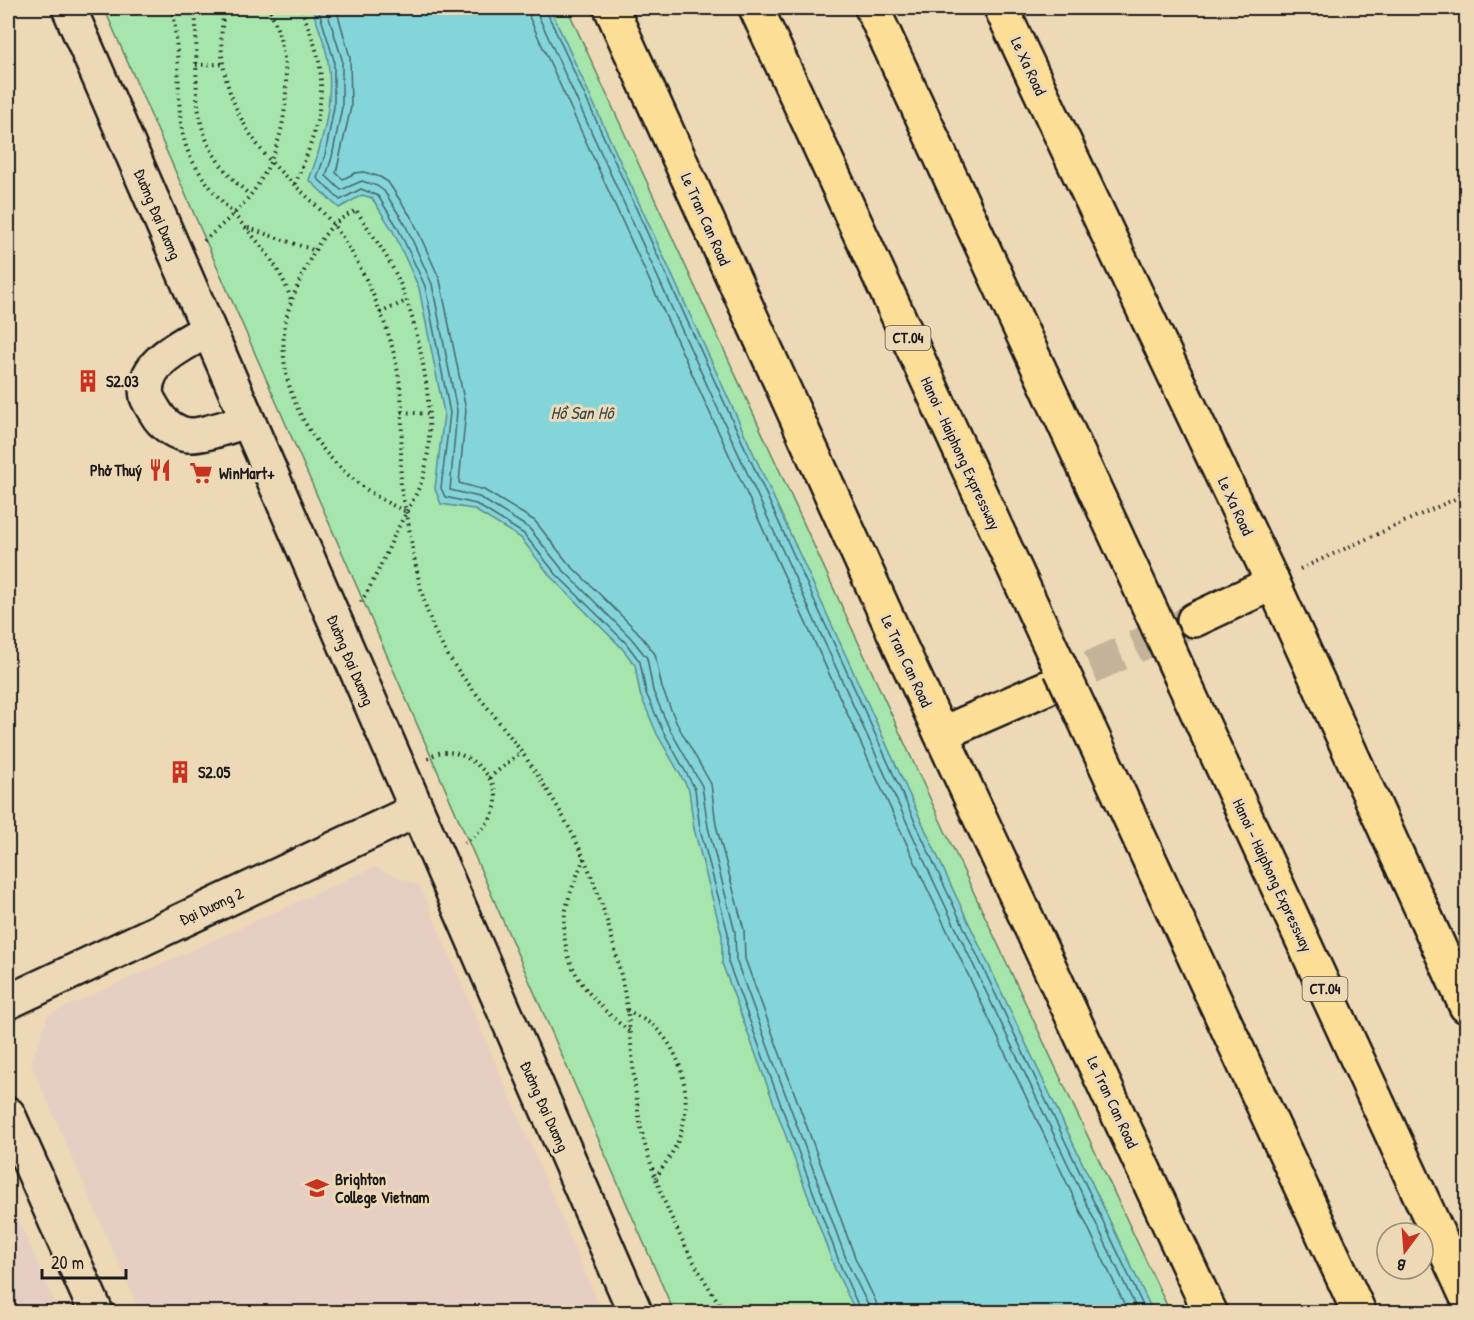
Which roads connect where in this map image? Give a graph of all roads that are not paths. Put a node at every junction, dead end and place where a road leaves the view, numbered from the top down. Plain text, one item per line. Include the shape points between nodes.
1 (69, 8) edge
2 (611, 8) edge
3 (756, 8) edge
4 (872, 8) edge
5 (1001, 8) edge
6 (208, 330) junction
7 (247, 421) junction
8 (1273, 583) junction
9 (1194, 620) tunnel mouth
10 (1053, 678) junction
11 (941, 734) junction
12 (416, 811) junction
13 (8, 1002) edge
14 (1467, 1006) edge
15 (8, 1114) edge
16 (1467, 1295) edge
17 (96, 1312) edge
18 (635, 1312) edge
19 (1210, 1312) edge
20 (1359, 1312) edge

1 - 6 street, Đường Đại Dương
2 - 11 main road, Le Tran Can Road
3 - 10 main road, Hanoi – Haiphong Expressway / CT.04
4 - 16 main road, Hanoi – Haiphong Expressway / CT.04, bridge
5 - 8 main road, Le Xa Road
6 - 7 street, Đường Đại Dương
6 - 7 street via 161,359 153,368 147,396 159,419 174,431 190,435
7 - 12 street, Đường Đại Dương
8 - 9 main road
8 - 14 main road, Le Xa Road
10 - 11 main road
10 - 20 main road, CT.04, bridge via 1089,729
11 - 19 main road, Le Tran Can Road
12 - 13 street, Đại Dương 2
12 - 18 street, Đường Đại Dương
15 - 17 street

